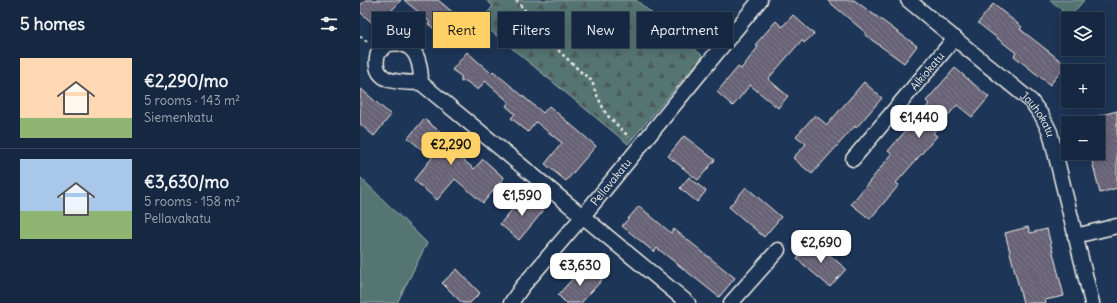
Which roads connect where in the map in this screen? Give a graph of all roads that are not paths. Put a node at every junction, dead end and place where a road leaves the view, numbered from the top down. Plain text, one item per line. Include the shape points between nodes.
1 (760, 0) edge
2 (908, 0) edge
3 (955, 38) junction
4 (421, 83) dead end
5 (853, 159) dead end
6 (583, 216) junction
7 (1117, 226) edge
8 (1075, 236) junction
9 (778, 250) dead end
10 (511, 303) edge
11 (688, 303) edge
12 (731, 303) edge
13 (1092, 303) edge

1 - 6 street, Pellavakatu
2 - 3 street, Jauhokatu
3 - 5 street, Alkiokatu
3 - 8 street, Jauhokatu via 1031,102 1042,116 1050,132
4 - 6 street
6 - 10 street, Pellavakatu
6 - 11 street
7 - 8 street
8 - 13 street, Jauhokatu
9 - 12 street

